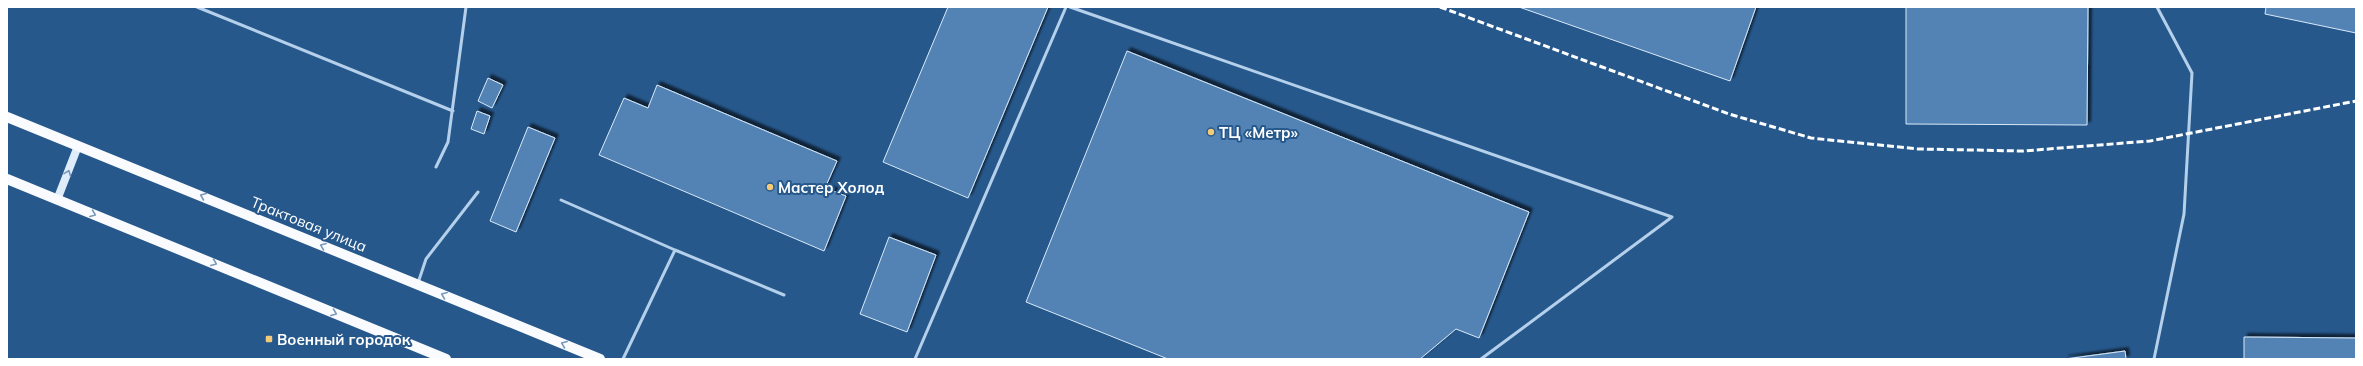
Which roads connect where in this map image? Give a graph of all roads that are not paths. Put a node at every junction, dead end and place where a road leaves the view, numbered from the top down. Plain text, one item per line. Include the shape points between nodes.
1 (197, 7) edge
2 (466, 7) edge
3 (1066, 7) edge
4 (1070, 7) edge
5 (2157, 7) edge
6 (453, 111) junction
7 (7, 117) edge
8 (78, 146) junction
9 (436, 167) dead end
10 (7, 179) edge
11 (478, 192) dead end
12 (57, 200) junction
13 (561, 200) dead end
14 (675, 250) junction
15 (417, 284) junction
16 (784, 295) dead end
17 (446, 359) edge
18 (600, 359) edge
19 (623, 359) edge
20 (915, 359) edge
21 (1481, 359) edge
22 (2154, 359) edge

1 - 6 lane
2 - 6 lane
3 - 20 lane
4 - 21 lane via 1672,217
5 - 22 lane via 2192,73 2184,214
6 - 9 lane via 448,142
7 - 8 main road, Трактовая улица
12 -> 8 main road
15 -> 8 main road, Трактовая улица
10 - 12 main road
11 - 15 lane via 426,259
12 -> 17 main road
13 - 14 lane
14 - 16 lane
14 - 19 lane
18 -> 15 main road, Трактовая улица

